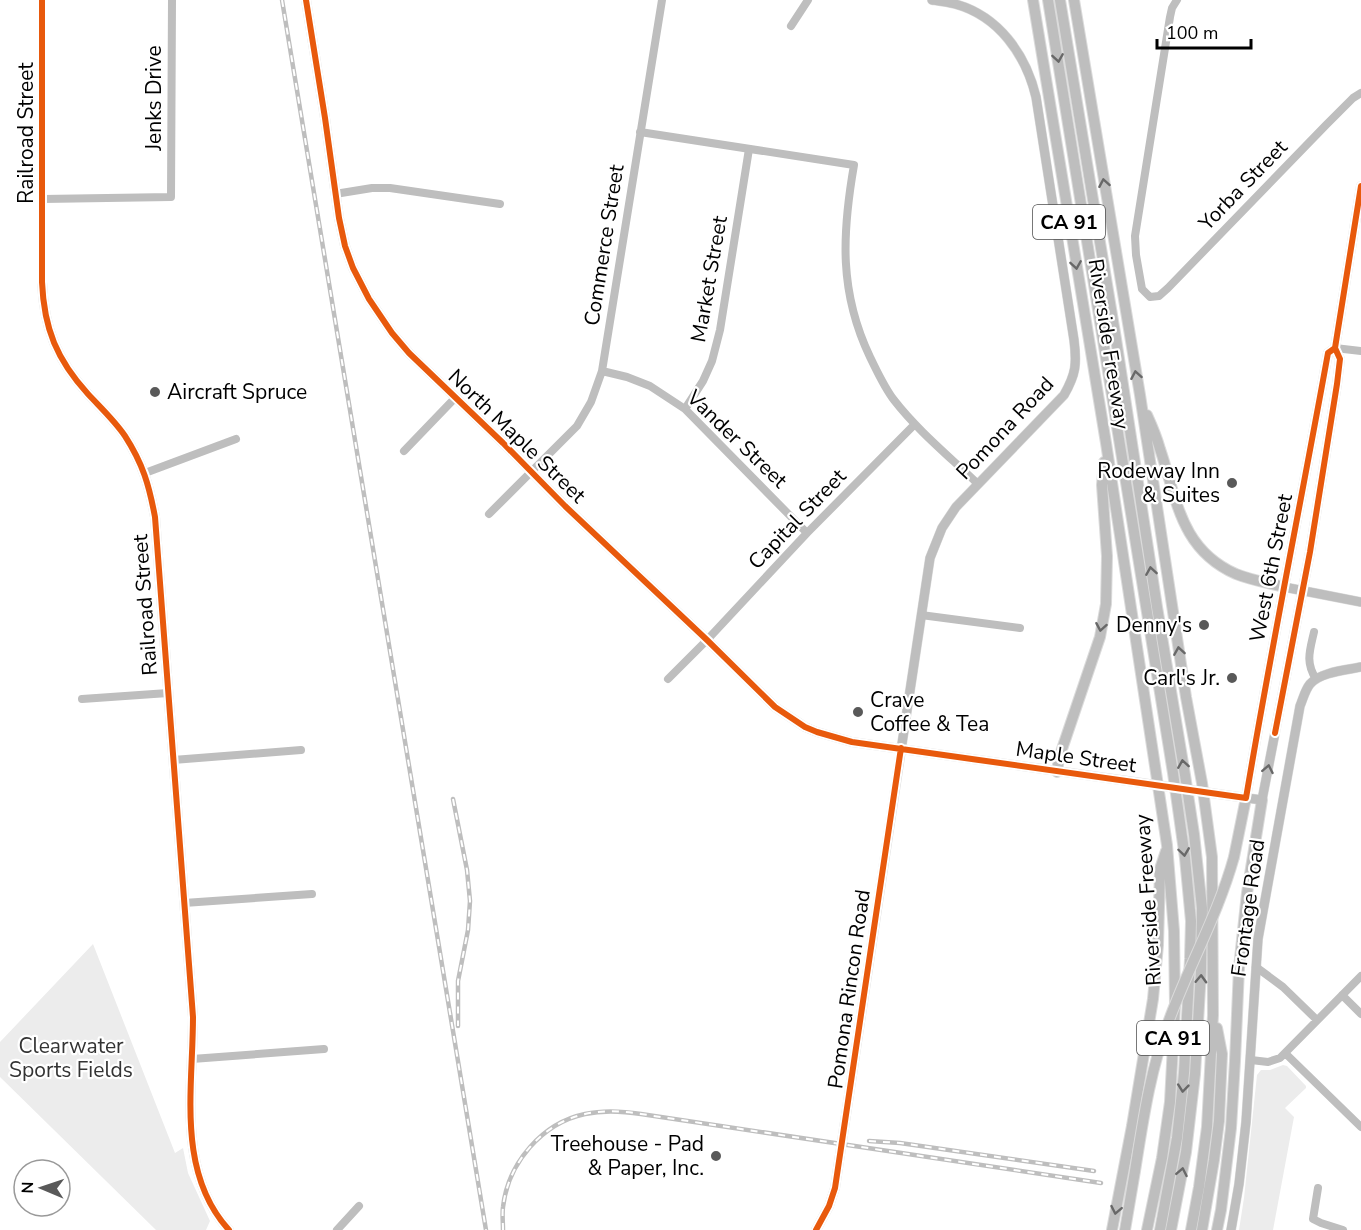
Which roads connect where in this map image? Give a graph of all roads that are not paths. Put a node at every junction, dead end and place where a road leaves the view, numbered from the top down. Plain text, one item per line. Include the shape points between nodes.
1 (42, 0) edge
2 (172, 0) edge
3 (306, 0) edge
4 (662, 0) edge
5 (808, 0) edge
6 (932, 0) edge
7 (1033, 0) edge
8 (1048, 0) edge
9 (1060, 0) edge
10 (1074, 0) edge
11 (1177, 0) edge
12 (790, 26) dead end
13 (1361, 93) edge
14 (640, 132) junction
15 (749, 149) junction
16 (1361, 186) edge
17 (335, 194) junction
18 (43, 199) junction
19 (500, 204) dead end
20 (1335, 348) junction
21 (1361, 351) edge
22 (602, 371) junction
23 (1140, 395) junction
24 (455, 398) junction
25 (685, 409) junction
26 (915, 424) junction
27 (236, 439) dead end
28 (1106, 443) junction
29 (404, 451) dead end
30 (531, 471) junction
31 (145, 473) junction
32 (978, 484) junction
33 (489, 514) dead end
34 (807, 533) junction
35 (1284, 587) junction
36 (1303, 591) junction
37 (1361, 602) edge
38 (921, 615) junction
39 (1020, 628) dead end
40 (1314, 632) dead end
41 (707, 640) junction
42 (1361, 667) edge
43 (668, 679) dead end
44 (1316, 679) junction
45 (168, 693) junction
46 (82, 699) dead end
47 (901, 748) junction
48 (301, 750) dead end
49 (173, 760) junction
50 (1057, 772) junction
51 (1246, 798) junction
52 (1262, 800) junction
53 (1167, 845) junction
54 (312, 894) dead end
55 (184, 903) junction
56 (1256, 967) junction
57 (1361, 976) edge
58 (1342, 995) junction
59 (1361, 1014) edge
60 (1214, 1015) junction
61 (1317, 1020) junction
62 (324, 1049) dead end
63 (1285, 1053) junction
64 (192, 1059) junction
65 (1251, 1060) junction
66 (1361, 1127) edge
67 (1318, 1188) dead end
68 (359, 1206) dead end
69 (230, 1230) edge
70 (337, 1230) edge
71 (816, 1230) edge
72 (1112, 1230) edge
73 (1125, 1230) edge
74 (1147, 1230) edge
75 (1160, 1230) edge
76 (1171, 1230) edge
77 (1191, 1230) edge
78 (1202, 1230) edge
79 (1217, 1230) edge
80 (1231, 1230) edge
81 (1343, 1230) edge

1 - 18 main road, Railroad Street
2 - 18 street, Jenks Drive via 171,197
3 - 17 main road, North Maple Street
4 - 14 street, Commerce Street
5 - 12 street
6 - 32 main road, Pomona Road via 956,4 998,28 1012,43 1032,79 1076,356 1075,371 1064,395
7 -> 28 highway, Riverside Freeway / CA 91
8 -> 75 highway via 1173,773 1191,921 1184,1073
76 -> 9 highway via 1195,1074 1202,908 1185,775
23 -> 10 highway, Riverside Freeway / CA 91
11 - 13 street, Yorba Street via 1170,16 1135,236 1142,289 1150,297 1164,292
14 - 15 street
14 - 22 street, Commerce Street
15 - 25 street, Market Street via 720,330 712,361
15 - 26 street via 854,165 845,232 849,296 876,370 893,399
16 - 20 main road, West 6th Street
17 - 19 street via 390,188
17 - 24 main road, North Maple Street via 345,246 369,299 409,353
18 - 31 main road, Railroad Street via 43,297 49,331 69,372 123,434
20 - 21 street
20 - 35 main road, West 6th Street via 1328,353
20 - 36 main road, West 6th Street via 1340,359 1338,384
22 - 25 street, Vander Street via 650,386
22 - 30 street, Commerce Street via 577,426
23 - 35 highway via 1176,505 1194,540 1229,570
60 -> 23 highway, Riverside Freeway / CA 91 via 1212,857
24 - 29 street
24 - 30 main road, North Maple Street
25 - 34 street, Vander Street
26 - 32 street
26 - 34 street, Capital Street
27 - 31 street
28 -> 50 highway via 1102,485 1106,604 1100,637
28 - 53 highway, Riverside Freeway / CA 91
30 - 33 street, Commerce Street
30 - 41 main road, North Maple Street
31 - 45 main road, Railroad Street via 154,518
32 - 38 main road, Pomona Road via 956,507 935,543
34 - 41 street, Capital Street
35 - 36 main road
35 - 51 main road, West 6th Street
36 - 37 main road
52 -> 36 main road, West 6th Street
38 - 39 street
38 - 47 main road, Pomona Road
40 - 44 street via 1309,661
41 - 43 street, Capital Street
41 - 47 main road, North Maple Street via 775,708 804,727 829,737
42 - 44 main road
44 - 56 main road, Frontage Road via 1300,706
45 - 46 street
45 - 49 main road, Railroad Street
47 - 50 main road, Maple Street
47 - 71 main road, Pomona Rincon Road via 836,1188
48 - 49 street
49 - 55 main road, Railroad Street
50 - 51 main road, Maple Street, bridge
51 - 52 main road, Maple Street
51 - 73 highway, bridge via 1221,899 1163,1037 1150,1087
52 - 79 highway via 1239,968 1231,1128
53 -> 72 highway via 1160,869 1153,999
53 - 74 highway, Riverside Freeway / CA 91 via 1175,1006 1170,1102
54 - 55 street
55 - 64 main road, Railroad Street via 193,1017
56 - 61 street
56 - 65 main road, Frontage Road
57 - 58 street
58 - 59 street
58 - 61 street
60 - 77 highway, Riverside Freeway / CA 91 via 1208,1127
60 - 78 highway via 1222,1053 1219,1121
61 - 63 street
62 - 64 street
63 - 65 street via 1268,1062
63 - 66 street
64 - 69 main road, Railroad Street via 190,1114 195,1159 213,1209
65 - 80 main road, Frontage Road
67 - 81 street via 1313,1219
68 - 70 street

